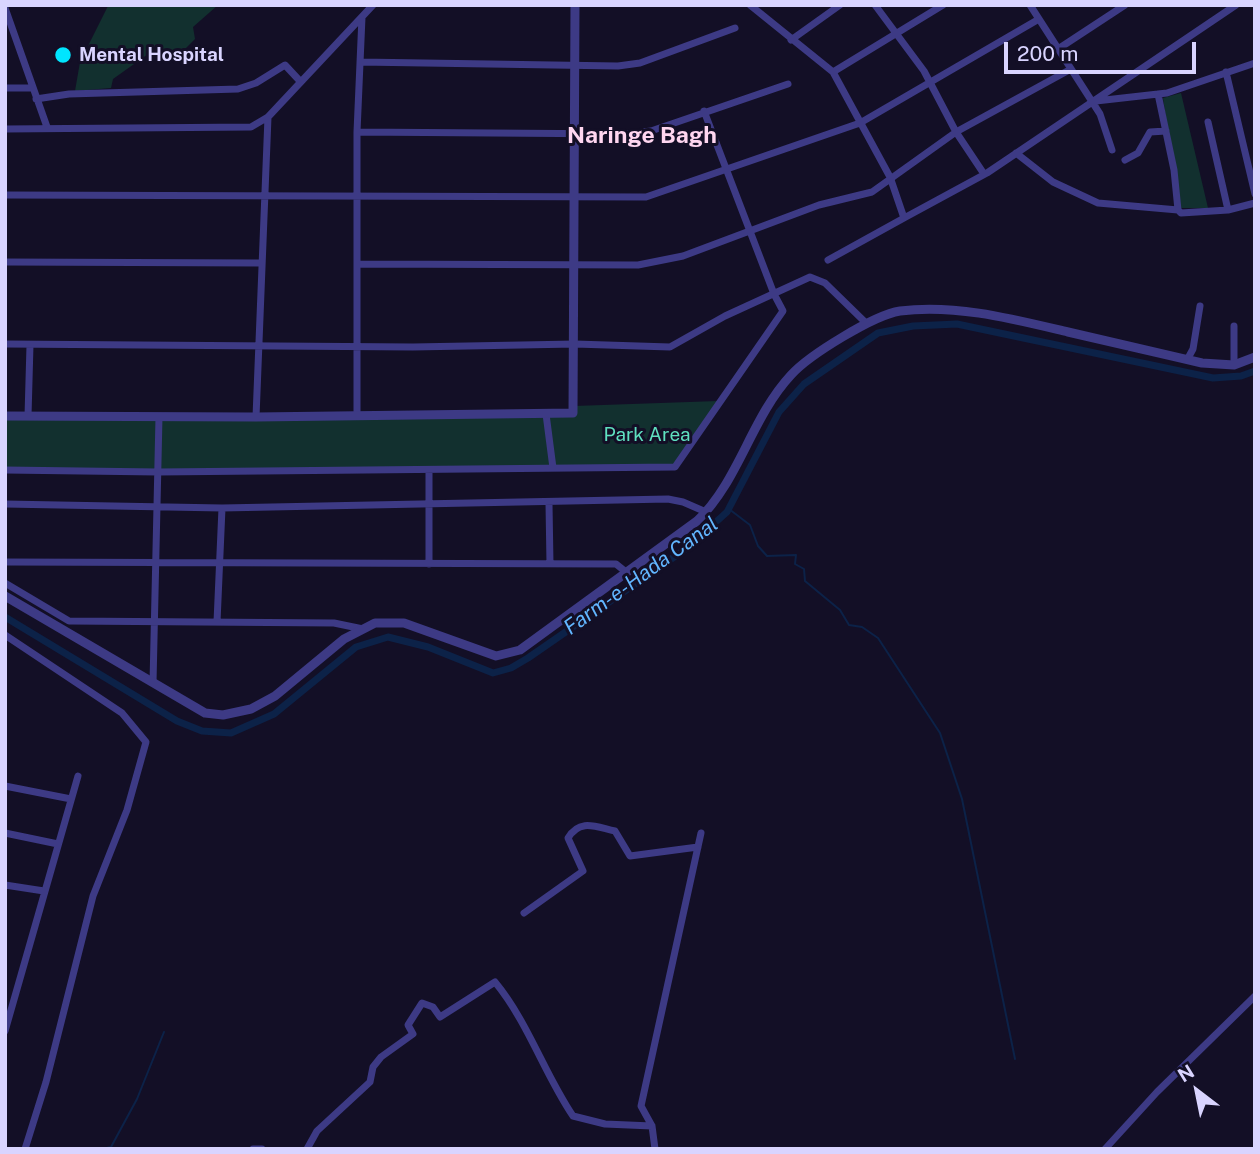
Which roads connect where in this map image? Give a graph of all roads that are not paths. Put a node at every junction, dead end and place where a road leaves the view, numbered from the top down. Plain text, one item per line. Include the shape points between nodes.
1 (575, 5) edge
2 (750, 5) edge
3 (840, 5) edge
4 (875, 5) edge
5 (943, 5) edge
6 (1030, 5) edge
7 (1125, 5) edge
8 (369, 6) edge
9 (1235, 6) edge
10 (5, 8) edge
11 (362, 16) junction
12 (1039, 19) junction
13 (735, 27) dead end
14 (896, 34) junction
15 (791, 40) junction
16 (1058, 49) junction
17 (360, 62) junction
18 (1255, 63) edge
19 (573, 65) junction
20 (1071, 69) junction
21 (833, 72) junction
22 (1226, 72) junction
23 (299, 80) junction
24 (788, 83) dead end
25 (929, 84) junction
26 (5, 88) edge
27 (32, 89) junction
28 (1158, 94) junction
29 (36, 99) junction
30 (1091, 101) junction
31 (704, 111) junction
32 (268, 117) junction
33 (1208, 122) dead end
34 (860, 123) junction
35 (47, 127) junction
36 (5, 129) edge
37 (1166, 131) junction
38 (357, 132) junction
39 (575, 132) junction
40 (956, 132) junction
41 (1112, 150) dead end
42 (1016, 153) junction
43 (1125, 160) dead end
44 (725, 169) junction
45 (984, 174) junction
46 (890, 177) junction
47 (1255, 194) edge
48 (5, 195) edge
49 (264, 196) junction
50 (359, 198) junction
51 (575, 199) junction
52 (1255, 203) edge
53 (1178, 210) junction
54 (1228, 210) junction
55 (904, 218) junction
56 (750, 231) junction
57 (828, 260) dead end
58 (5, 262) edge
59 (260, 263) junction
60 (358, 264) junction
61 (574, 264) junction
62 (774, 294) junction
63 (1200, 306) dead end
64 (866, 323) junction
65 (1234, 326) dead end
66 (5, 344) edge
67 (575, 344) junction
68 (30, 345) junction
69 (260, 345) junction
70 (358, 346) junction
71 (1255, 356) edge
72 (1187, 360) junction
73 (1234, 365) junction
74 (546, 414) junction
75 (28, 415) junction
76 (5, 416) edge
77 (358, 416) junction
78 (159, 417) junction
79 (256, 417) junction
80 (553, 468) junction
81 (5, 470) edge
82 (429, 470) junction
83 (158, 472) junction
84 (5, 504) edge
85 (549, 504) junction
86 (429, 505) junction
87 (157, 507) junction
88 (222, 508) junction
89 (706, 512) junction
90 (5, 562) edge
91 (156, 564) junction
92 (219, 564) junction
93 (429, 564) junction
94 (550, 564) junction
95 (626, 572) junction
96 (5, 583) edge
97 (5, 596) edge
98 (155, 621) junction
99 (217, 622) junction
100 (363, 629) junction
101 (5, 635) edge
102 (153, 683) junction
103 (78, 776) dead end
104 (5, 786) edge
105 (71, 799) junction
106 (5, 833) edge
107 (701, 833) dead end
108 (58, 844) junction
109 (698, 847) junction
110 (5, 885) edge
111 (44, 891) junction
112 (524, 914) dead end
113 (1255, 996) edge
114 (5, 1031) edge
115 (652, 1126) junction
116 (25, 1149) edge
117 (253, 1149) edge
118 (262, 1149) edge
119 (307, 1149) edge
120 (655, 1149) edge
121 (1105, 1149) edge

1 - 19 street
2 - 15 street
3 - 15 street
4 - 14 street
5 - 14 street
6 - 12 street
7 - 16 street
8 - 11 street
9 - 30 street
10 - 27 street
11 - 17 street
11 - 23 street
12 - 16 street
12 - 25 street
13 - 19 street via 640,63
14 - 21 street
14 - 25 street
15 - 21 street
16 - 20 street
17 - 19 street
17 - 38 street
18 - 22 street
19 - 39 street
20 - 30 street
20 - 40 street
21 - 34 street
22 - 28 street
22 - 47 street
23 - 29 street via 285,65 238,89
23 - 32 street
24 - 31 street
25 - 34 street
25 - 40 street
26 - 27 street
27 - 29 street
28 - 30 street
28 - 37 street
29 - 35 street
30 - 41 street
30 - 42 street
31 - 39 street via 651,131
31 - 44 street
32 - 35 street via 251,127
32 - 49 street
33 - 54 street
34 - 44 street
34 - 46 street
35 - 36 street
37 - 43 street via 1150,132 1138,153
37 - 53 street
38 - 39 street
38 - 50 street
39 - 51 street
40 - 45 street
40 - 46 street
42 - 45 street
42 - 53 street via 1053,182 1097,203
44 - 51 street via 646,197
44 - 56 street
45 - 55 street
46 - 55 street
46 - 56 street via 872,192 819,205
48 - 49 street
49 - 50 street
49 - 59 street
50 - 51 street
50 - 60 street
51 - 61 street
52 - 54 street
53 - 54 street
55 - 57 street
56 - 61 street via 683,256 638,265
56 - 62 street
58 - 59 street
59 - 69 street
60 - 61 street
60 - 70 street
61 - 67 street
62 - 64 street via 810,277 825,283
62 - 67 street via 670,347
62 - 80 street via 783,311 674,467
63 - 72 street
64 - 72 street via 898,311 1000,316
64 - 89 street via 787,380 774,395
65 - 73 street
66 - 68 street
67 - 70 street
67 - 74 street via 573,414
68 - 69 street
68 - 75 street
69 - 70 street
69 - 79 street
70 - 77 street
71 - 73 street
72 - 73 street
74 - 77 street
74 - 80 street
75 - 76 street
75 - 78 street
77 - 79 street
78 - 79 street
78 - 83 street
80 - 82 street
81 - 83 street
82 - 83 street
82 - 86 street
83 - 87 street
84 - 87 street
85 - 86 street
85 - 89 street via 668,499
85 - 94 street
86 - 88 street
86 - 93 street
87 - 88 street
87 - 91 street
88 - 92 street
89 - 95 street
90 - 91 street
91 - 92 street
91 - 98 street
92 - 93 street
92 - 99 street
93 - 94 street
94 - 95 street via 616,564
95 - 100 street via 520,650 496,656 404,623 375,623
96 - 98 street via 69,621
97 - 102 street
98 - 99 street
98 - 102 street
99 - 100 street via 334,623
100 - 102 street via 251,709 223,715 205,713
101 - 116 street via 122,713 146,742 127,810 93,896
103 - 105 street
104 - 105 street
105 - 108 street
106 - 108 street
107 - 109 street
108 - 111 street
109 - 112 street via 631,856 615,831 583,824 568,838 583,871
109 - 115 street via 641,1105
110 - 111 street
111 - 114 street
113 - 121 street
115 - 119 street via 605,1124 573,1116 554,1088 512,1002 495,982 440,1017 433,1007 422,1003 408,1025 413,1034 381,1057 370,1082 317,1131
115 - 120 street
117 - 118 street

